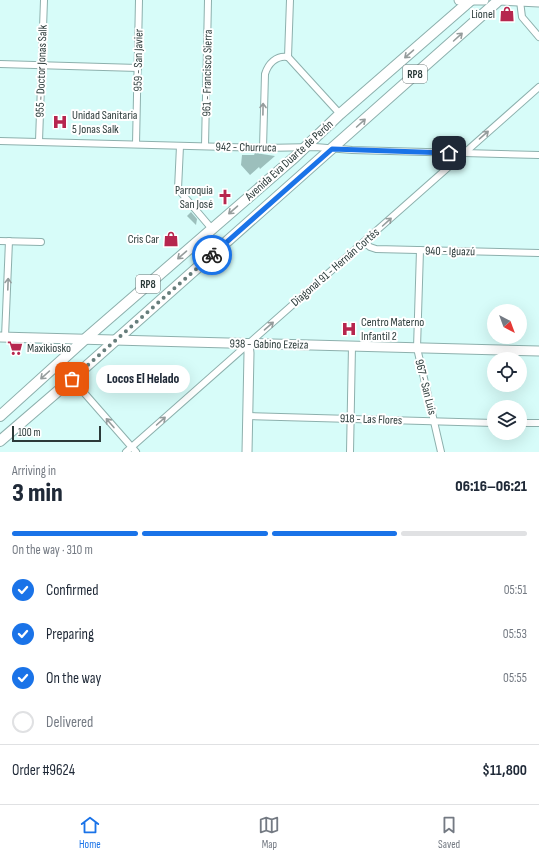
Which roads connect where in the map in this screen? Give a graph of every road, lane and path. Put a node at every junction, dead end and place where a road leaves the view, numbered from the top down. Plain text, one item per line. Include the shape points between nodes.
1 (44, 0) edge
2 (139, 0) edge
3 (208, 0) edge
4 (290, 0) edge
5 (459, 0) edge
6 (470, 0) edge
7 (484, 0) edge
8 (499, 0) edge
9 (520, 1) junction
10 (539, 2) edge
11 (539, 37) edge
12 (288, 57) junction
13 (0, 64) edge
14 (41, 65) junction
15 (138, 68) junction
16 (539, 87) edge
17 (340, 114) junction
18 (0, 141) edge
19 (39, 141) junction
20 (136, 144) junction
21 (180, 146) junction
22 (205, 146) junction
23 (304, 147) junction
24 (263, 148) junction
25 (332, 149) junction
26 (464, 153) junction
27 (539, 155) edge
28 (212, 229) junction
29 (0, 241) edge
30 (10, 241) junction
31 (41, 242) dead end
32 (364, 242) junction
33 (420, 250) junction
34 (539, 253) edge
35 (3, 337) edge
36 (84, 340) junction
37 (116, 340) junction
38 (248, 344) junction
39 (352, 346) junction
40 (417, 348) junction
41 (539, 351) edge
42 (72, 379) junction
43 (0, 416) edge
44 (248, 416) junction
45 (350, 419) junction
46 (434, 422) junction
47 (487, 423) edge
48 (527, 423) edge
49 (539, 424) edge
50 (0, 442) edge
51 (134, 450) edge
52 (126, 452) edge
53 (247, 452) edge
54 (350, 452) edge
55 (441, 452) edge

1 - 14 street, 955 - Doctor Jonas Salk
2 - 15 street, 959 - San Javier
3 - 22 street, 961 - Francisco Sierra
4 - 12 street
5 - 6 street
6 - 7 street
6 -> 17 main road, Avenida Eva Duarte de Perón / RP8
8 - 9 street
25 -> 8 main road, Avenida Eva Duarte de Perón / RP8
9 - 10 street
9 - 11 street via 522,17
12 - 17 street
24 -> 12 street via 265,74 277,58
13 - 14 street
14 - 15 street
14 - 19 street, 955 - Doctor Jonas Salk
15 - 20 street, 959 - San Javier
26 -> 16 street, Diagonal 91 - Hernán Cortés
17 - 23 main road, Avenida Eva Duarte de Perón / RP8
18 - 19 street, 942 - Churruca
19 - 20 street, 942 - Churruca
20 - 21 street, 942 - Churruca
21 - 22 street, 942 - Churruca
21 - 28 street via 178,189
22 - 24 street, 942 - Churruca
23 - 24 street, 942 - Churruca
23 - 25 street, 942 - Churruca
23 -> 28 main road, Avenida Eva Duarte de Perón / RP8
25 - 26 street, 942 - Churruca
25 - 37 main road, Avenida Eva Duarte de Perón / RP8
26 - 27 street, 942 - Churruca
32 -> 26 street, Diagonal 91 - Hernán Cortés
28 -> 36 main road, Avenida Eva Duarte de Perón / RP8
29 - 30 street
30 - 31 street
35 -> 30 street
32 - 33 street, 940 - Iguazú via 372,249
38 -> 32 street, Diagonal 91 - Hernán Cortés
33 - 34 street, 940 - Iguazú
33 - 40 street, 967 - San Luis
35 - 36 street, 938 - Gabino Ezeiza
36 - 37 street, 938 - Gabino Ezeiza
36 -> 43 main road, Avenida Eva Duarte de Perón / RP8
37 - 38 street, 938 - Gabino Ezeiza
37 - 42 main road, Avenida Eva Duarte de Perón / RP8
38 - 39 street, 938 - Gabino Ezeiza
38 - 44 street
51 -> 38 street, Diagonal 91 - Hernán Cortés
39 - 40 street, 938 - Gabino Ezeiza
39 - 45 street
40 - 41 street, 938 - Gabino Ezeiza
40 - 46 street, 967 - San Luis
42 - 50 main road, Avenida Eva Duarte de Perón / RP8
51 -> 42 street
44 - 45 street, 918 - Las Flores
44 - 53 street
45 - 46 street, 918 - Las Flores
45 - 54 street
46 - 47 street, 918 - Las Flores
46 - 55 street, 967 - San Luis
48 - 49 street
51 - 52 street, Diagonal 91 - Hernán Cortés

